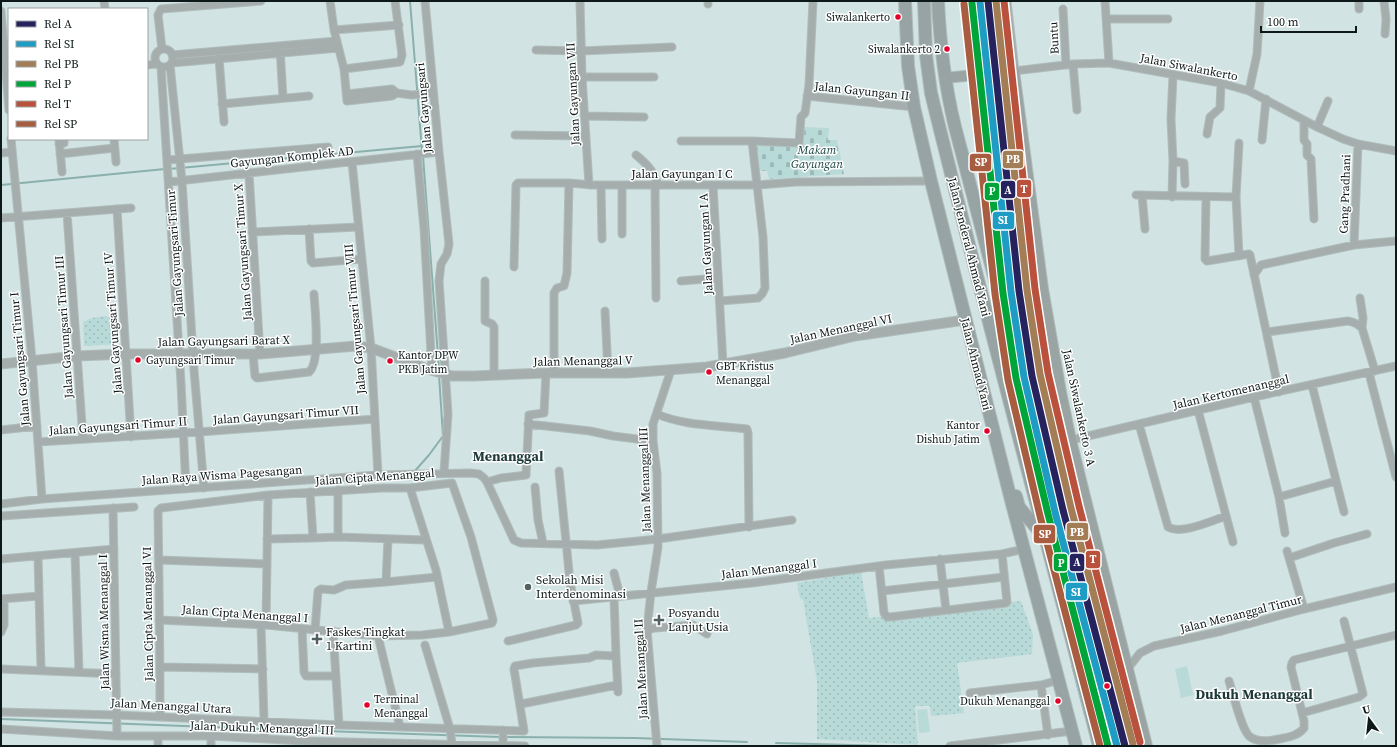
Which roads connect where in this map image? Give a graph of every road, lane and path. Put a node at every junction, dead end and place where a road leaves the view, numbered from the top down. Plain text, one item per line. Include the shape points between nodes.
1 (261, 1) edge
2 (330, 1) edge
3 (396, 1) edge
4 (425, 1) edge
5 (580, 1) edge
6 (813, 1) edge
7 (905, 1) edge
8 (924, 1) edge
9 (938, 1) edge
10 (1006, 1) edge
11 (1105, 1) edge
12 (1260, 1) edge
13 (1359, 1) edge
14 (1384, 1) edge
15 (1063, 9) dead end
16 (1359, 9) dead end
17 (1, 10) edge
18 (1106, 19) junction
19 (1168, 19) dead end
20 (399, 25) junction
21 (334, 30) junction
22 (1385, 34) dead end
23 (338, 44) junction
24 (672, 47) dead end
25 (162, 49) junction
26 (281, 49) junction
27 (536, 50) dead end
28 (581, 51) junction
29 (155, 55) junction
30 (172, 55) junction
31 (148, 56) edge
32 (219, 58) junction
33 (1109, 63) junction
34 (148, 64) edge
35 (171, 64) junction
36 (1070, 65) junction
37 (159, 66) junction
38 (344, 69) junction
39 (1014, 71) junction
40 (1173, 75) junction
41 (582, 77) junction
42 (654, 77) dead end
43 (945, 78) junction
44 (1221, 83) junction
45 (1249, 91) junction
46 (433, 93) junction
47 (308, 96) dead end
48 (807, 96) junction
49 (8, 98) edge
50 (283, 98) junction
51 (1266, 99) junction
52 (1328, 101) dead end
53 (222, 104) junction
54 (914, 107) junction
55 (1077, 110) dead end
56 (585, 116) junction
57 (644, 117) dead end
58 (1304, 120) junction
59 (224, 122) dead end
60 (1317, 127) junction
61 (1207, 134) dead end
62 (515, 135) dead end
63 (586, 136) junction
64 (11, 140) edge
65 (114, 140) edge
66 (1262, 140) dead end
67 (61, 141) edge
68 (681, 141) dead end
69 (752, 141) junction
70 (1239, 143) dead end
71 (1358, 144) junction
72 (328, 147) dead end
73 (114, 148) junction
74 (12, 152) junction
75 (1396, 152) edge
76 (1, 153) edge
77 (435, 153) junction
78 (60, 154) junction
79 (419, 154) junction
80 (636, 155) dead end
81 (1173, 161) junction
82 (116, 162) dead end
83 (168, 162) junction
84 (180, 162) junction
85 (352, 162) junction
86 (62, 172) dead end
87 (249, 174) junction
88 (182, 178) junction
89 (169, 180) junction
90 (931, 181) junction
91 (569, 183) junction
92 (1185, 184) dead end
93 (590, 185) junction
94 (601, 185) junction
95 (622, 185) junction
96 (713, 185) junction
97 (656, 186) junction
98 (757, 186) junction
99 (1172, 197) junction
100 (1236, 197) junction
101 (1206, 198) junction
102 (131, 208) dead end
103 (117, 209) junction
104 (67, 213) junction
105 (18, 217) junction
106 (1, 218) edge
107 (1314, 219) dead end
108 (358, 227) junction
109 (309, 229) junction
110 (1145, 230) dead end
111 (252, 232) junction
112 (622, 234) dead end
113 (602, 239) dead end
114 (1396, 241) edge
115 (1354, 245) junction
116 (1238, 256) junction
117 (362, 259) junction
118 (514, 267) dead end
119 (1254, 275) junction
120 (718, 278) junction
121 (485, 281) dead end
122 (681, 281) dead end
123 (314, 294) dead end
124 (656, 298) dead end
125 (1360, 298) dead end
126 (720, 301) junction
127 (605, 311) dead end
128 (965, 320) junction
129 (1362, 328) junction
130 (1267, 332) junction
131 (370, 348) junction
132 (316, 350) junction
133 (126, 354) junction
134 (179, 354) junction
135 (257, 354) junction
136 (193, 355) junction
137 (77, 356) junction
138 (32, 360) junction
139 (1, 364) edge
140 (723, 364) junction
141 (1396, 366) edge
142 (671, 370) junction
143 (1372, 372) junction
144 (440, 373) junction
145 (550, 373) junction
146 (608, 373) junction
147 (494, 375) junction
148 (1312, 385) junction
149 (1279, 392) junction
150 (1254, 397) junction
151 (1198, 410) junction
152 (657, 414) junction
153 (375, 419) junction
154 (528, 424) junction
155 (1139, 424) junction
156 (37, 426) junction
157 (1, 430) edge
158 (200, 432) junction
159 (183, 433) junction
160 (131, 436) junction
161 (994, 436) junction
162 (83, 440) junction
163 (1071, 440) junction
164 (653, 441) junction
165 (38, 442) junction
166 (1394, 463) edge
167 (559, 471) dead end
168 (444, 472) junction
169 (378, 475) junction
170 (1396, 477) edge
171 (1336, 481) junction
172 (487, 482) junction
173 (452, 483) joint
174 (535, 487) dead end
175 (204, 488) junction
176 (410, 488) junction
177 (186, 489) junction
178 (338, 490) junction
179 (310, 492) junction
180 (268, 496) junction
181 (1278, 497) junction
182 (42, 499) junction
183 (1, 504) edge
184 (134, 507) dead end
185 (113, 508) junction
186 (158, 511) joint
187 (1344, 512) dead end
188 (1, 516) edge
189 (1226, 516) junction
190 (792, 520) dead end
191 (749, 527) junction
192 (1285, 533) dead end
193 (1367, 534) dead end
194 (338, 537) junction
195 (313, 538) junction
196 (267, 539) junction
197 (388, 539) junction
198 (658, 539) junction
199 (425, 540) junction
200 (1047, 541) junction
201 (1233, 542) dead end
202 (543, 543) junction
203 (566, 544) junction
204 (114, 549) junction
205 (1024, 550) junction
206 (75, 553) junction
207 (1002, 554) junction
208 (38, 556) junction
209 (1, 559) edge
210 (940, 559) junction
211 (159, 560) junction
212 (267, 564) junction
213 (880, 566) junction
214 (614, 573) dead end
215 (437, 577) junction
216 (1004, 577) junction
217 (386, 582) junction
218 (943, 584) junction
219 (1396, 587) edge
220 (882, 591) junction
221 (651, 592) junction
222 (39, 596) junction
223 (617, 597) junction
224 (3, 599) edge
225 (573, 601) junction
226 (1304, 609) junction
227 (946, 610) junction
228 (159, 620) junction
229 (1344, 621) dead end
230 (264, 625) junction
231 (302, 629) junction
232 (315, 630) junction
233 (647, 630) junction
234 (333, 631) junction
235 (1, 632) edge
236 (449, 632) junction
237 (707, 634) dead end
238 (1396, 635) edge
239 (378, 636) junction
240 (508, 641) dead end
241 (425, 644) dead end
242 (1351, 647) junction
243 (616, 656) junction
244 (160, 667) junction
245 (1128, 667) junction
246 (1, 668) edge
247 (41, 670) junction
248 (263, 670) junction
249 (79, 672) junction
250 (116, 674) junction
251 (336, 676) junction
252 (1100, 677) junction
253 (1059, 680) junction
254 (1229, 681) dead end
255 (1041, 685) junction
256 (970, 693) dead end
257 (521, 704) junction
258 (1, 712) edge
259 (1302, 713) junction
260 (116, 716) junction
261 (160, 717) junction
262 (264, 724) junction
263 (339, 725) junction
264 (400, 727) junction
265 (1, 729) edge
266 (450, 729) junction
267 (1072, 731) junction
268 (503, 732) junction
269 (117, 735) junction
270 (1048, 735) junction
271 (158, 736) junction
272 (211, 736) junction
273 (264, 736) junction
274 (303, 743) edge
275 (452, 743) junction
276 (656, 744) edge
277 (503, 745) edge
278 (158, 746) edge
279 (211, 746) edge
280 (522, 746) edge
281 (525, 746) edge
282 (950, 746) edge
283 (1076, 746) edge
284 (1100, 746) edge
285 (1117, 746) edge
286 (1147, 746) edge

1 - 25 street via 161,9 158,15
2 - 21 street
3 - 20 street
4 - 46 street, Jalan Gayungsari
5 - 28 street, Jalan Gayungan VII
6 - 48 street
7 - 54 highway, Jalan Ahmad Yani via 908,66
8 - 200 highway, Jalan Jenderal Ahmad Yani via 926,55 931,93
9 - 43 highway, Jalan Jenderal Ahmad Yani
10 - 39 street
11 - 18 street
12 - 45 street via 1257,54
13 - 16 street
14 - 22 street
15 - 36 street, Buntu
17 - 49 street
18 - 19 street
18 - 33 street
20 - 21 street
20 - 38 street via 402,55 400,62
21 - 23 street
23 - 26 street
23 - 38 street
24 - 28 street
25 - 29 street
25 - 30 street via 170,51
26 - 30 street
26 - 32 street
26 - 50 street
27 - 28 street
28 - 41 street, Jalan Gayungan VII
29 - 31 street
29 - 37 street
30 - 35 street
32 - 35 street
32 - 53 street
33 - 36 street, Jalan Siwalankerto
33 - 40 street, Jalan Siwalankerto
34 - 37 street
35 - 37 street
35 - 84 street, Jalan Gayungsari Timur
36 - 39 street, Jalan Siwalankerto
36 - 55 street, Buntu
37 - 83 street, Jalan Gayungsari Timur
38 - 46 street via 347,101 392,96 397,93
39 - 43 main road
39 - 163 main road, Jalan Siwalankerto 3 A via 1043,290
40 - 44 street, Jalan Siwalankerto
40 - 81 street
41 - 42 street
41 - 56 street, Jalan Gayungan VII
43 - 252 highway, Jalan Jenderal Ahmad Yani via 962,157
44 - 45 street, Jalan Siwalankerto
44 - 61 street via 1220,108 1210,117
45 - 51 street, Jalan Siwalankerto
46 - 77 street, Jalan Gayungsari
47 - 50 street
48 - 54 street, Jalan Gayungan II
48 - 69 street via 799,143
50 - 53 street
51 - 58 street, Jalan Siwalankerto
51 - 66 street
52 - 60 street
53 - 59 street
54 - 90 highway, Jalan Ahmad Yani
56 - 57 street
56 - 63 street, Jalan Gayungan VII
58 - 60 street, Jalan Siwalankerto
58 - 107 street via 1304,140 1307,144 1307,155 1311,159
60 - 71 street, Jalan Siwalankerto
62 - 63 street
63 - 93 street, Jalan Gayungan VII
64 - 74 street, Jalan Gayungsari Timur I
65 - 73 street
67 - 78 street
68 - 69 street
69 - 98 street
70 - 100 street
71 - 75 street, Jalan Siwalankerto
71 - 115 street, Gang Pradhani
72 - 84 street
73 - 78 street
73 - 82 street
74 - 76 street
74 - 105 street, Jalan Gayungsari Timur I
77 - 79 street, Gayungan Komplek AD
77 - 144 street, Jalan Gayungsari via 450,244 441,264 439,281
78 - 86 street
79 - 85 street, Gayungan Komplek AD
79 - 144 street via 424,228
80 - 97 street via 656,177
81 - 92 street via 1184,163
81 - 99 street
83 - 84 street
83 - 89 street, Jalan Gayungsari Timur
84 - 88 street, Jalan Gayungsari Timur
85 - 87 street, Gayungan Komplek AD
85 - 108 street, Jalan Gayungsari Timur VIII
87 - 88 street, Gayungan Komplek AD
87 - 111 street, Jalan Gayungsari Timur X
88 - 89 street, Gayungan Komplek AD
88 - 136 street, Jalan Gayungsari Timur
89 - 134 street, Jalan Gayungsari Timur
90 - 98 street, Jalan Gayungan I C via 796,182
90 - 128 highway, Jalan Ahmad Yani
91 - 93 street, Jalan Gayungan I C
91 - 118 street, Jalan Gayungan I C via 516,184
91 - 145 street via 567,273 564,286 557,288 554,293
93 - 94 street, Jalan Gayungan I C
94 - 95 street, Jalan Gayungan I C
94 - 113 street
95 - 97 street, Jalan Gayungan I C
95 - 112 street
96 - 97 street, Jalan Gayungan I C
96 - 98 street, Jalan Gayungan I C
96 - 120 street, Jalan Gayungan I A
97 - 124 street
98 - 126 street via 765,288 758,298
99 - 101 street
99 - 110 street via 1139,195
100 - 101 street
100 - 116 street
101 - 116 street via 1206,260
102 - 103 street
103 - 104 street
103 - 133 street, Jalan Gayungsari Timur IV
104 - 105 street
104 - 137 street, Jalan Gayungsari Timur III
105 - 106 street
105 - 138 street, Jalan Gayungsari Timur I
108 - 109 street
108 - 117 street, Jalan Gayungsari Timur VIII
109 - 111 street
109 - 117 street via 313,263
111 - 135 street, Jalan Gayungsari Timur X
114 - 115 street
115 - 119 street via 1261,265
116 - 119 street via 1250,255
117 - 131 street, Jalan Gayungsari Timur VIII
119 - 130 street
120 - 122 street
120 - 126 street, Jalan Gayungan I A
121 - 147 street via 485,321 494,327
123 - 132 street
125 - 129 street
126 - 140 street, Jalan Gayungan I A
127 - 146 street
128 - 140 street, Jalan Menanggal VI via 855,336 785,353
128 - 161 highway, Jalan Ahmad Yani
129 - 130 street via 1348,321
129 - 143 street
130 - 149 street
131 - 132 street, Jalan Gayungsari Barat X
131 - 144 street, Jalan Gayungsari Barat X
131 - 153 street, Jalan Gayungsari Timur VIII
132 - 135 street, Jalan Gayungsari Barat X
132 - 135 street, Jalan Gayungsari Timur X via 314,364 309,372 257,378
133 - 134 street, Jalan Gayungsari Barat X
133 - 137 street, Jalan Gayungsari Barat X
133 - 160 street, Jalan Gayungsari Timur IV
134 - 136 street, Jalan Gayungsari Barat X
134 - 159 street, Jalan Gayungsari Timur
135 - 136 street, Jalan Gayungsari Barat X
136 - 158 street, Jalan Gayungsari Timur
137 - 138 street, Jalan Gayungsari Barat X
137 - 162 street, Jalan Gayungsari Timur III
138 - 139 street, Jalan Gayungsari Barat X
138 - 156 street, Jalan Gayungsari Timur I
140 - 142 street, Jalan Menanggal V
141 - 143 street, Jalan Kertomenanggal
142 - 146 street, Jalan Menanggal V
142 - 152 street, Jalan Menanggal III
143 - 148 street, Jalan Kertomenanggal
143 - 166 street
144 - 147 street, Jalan Menanggal V via 462,376
144 - 168 street via 448,414
145 - 146 street, Jalan Menanggal V
145 - 147 street, Jalan Menanggal V
145 - 154 street via 544,413 530,414
148 - 149 street, Jalan Kertomenanggal
148 - 171 street
149 - 150 street, Jalan Kertomenanggal
150 - 151 street, Jalan Kertomenanggal
150 - 181 street
151 - 155 street, Jalan Kertomenanggal
151 - 189 street
152 - 164 street, Jalan Menanggal III via 653,424
152 - 191 street via 701,425 747,429
153 - 158 street, Jalan Gayungsari Timur VII
153 - 169 street, Jalan Gayungsari Timur VIII
154 - 164 street
154 - 172 street via 526,475
155 - 163 street, Jalan Kertomenanggal
155 - 189 street via 1168,527 1172,530 1187,529
156 - 157 street
156 - 165 street, Jalan Gayungsari Timur I
158 - 159 street, Jalan Gayungsari Timur II
158 - 175 street, Jalan Gayungsari Timur
159 - 160 street, Jalan Gayungsari Timur II
159 - 177 street, Jalan Gayungsari Timur
160 - 162 street, Jalan Gayungsari Timur II
161 - 200 highway via 1002,442 1019,507
161 - 205 highway, Jalan Ahmad Yani
162 - 165 street, Jalan Gayungsari Timur II
163 - 245 main road, Jalan Siwalankerto 3 A
164 - 198 street, Jalan Menanggal III via 657,473
165 - 182 street, Jalan Gayungsari Timur I
166 - 170 street
167 - 203 street
168 - 169 street, Jalan Raya Wisma Pagesangan
168 - 172 street, Jalan Raya Wisma Pagesangan via 479,474
169 - 175 street, Jalan Raya Wisma Pagesangan
171 - 181 street
171 - 187 street
172 - 202 street via 514,540 521,543
173 - 176 street, Jalan Cipta Menanggal
173 - 236 street, Jalan Cipta Menanggal I via 471,536 493,620 492,623
174 - 202 street
175 - 177 street, Jalan Raya Wisma Pagesangan
176 - 178 street, Jalan Cipta Menanggal
176 - 199 street
177 - 182 street, Jalan Raya Wisma Pagesangan
178 - 179 street, Jalan Cipta Menanggal
178 - 194 street
179 - 180 street, Jalan Cipta Menanggal
179 - 195 street
180 - 186 street, Jalan Cipta Menanggal via 164,507
180 - 196 street
181 - 192 street
182 - 183 street, Jalan Raya Wisma Pagesangan
184 - 185 street
185 - 188 street
185 - 204 street, Jalan Wisma Menanggal I
186 - 211 street, Jalan Cipta Menanggal VI
189 - 201 street
190 - 191 street
191 - 198 street
193 - 226 street via 1288,554
194 - 195 street
194 - 197 street
195 - 196 street
196 - 212 street
197 - 199 street
197 - 217 street
198 - 203 street via 597,545
198 - 221 street, Jalan Menanggal III
199 - 215 street
200 - 284 highway, Jalan Jenderal Ahmad Yani
202 - 203 street
203 - 225 street
204 - 206 street
204 - 250 street, Jalan Wisma Menanggal I
205 - 207 street, Jalan Menanggal I
205 - 253 highway, Jalan Ahmad Yani
206 - 208 street
206 - 249 street
207 - 210 street, Jalan Menanggal I
207 - 216 street
208 - 209 street
208 - 222 street
210 - 213 street, Jalan Menanggal I
210 - 218 street
211 - 212 street
211 - 228 street, Jalan Cipta Menanggal VI
212 - 230 street
213 - 220 street
213 - 221 street, Jalan Menanggal I via 752,583
214 - 223 street
215 - 217 street
215 - 236 street
216 - 218 street
216 - 227 street via 1006,603
217 - 232 street via 346,584 334,590 319,590
218 - 220 street
218 - 227 street
219 - 226 street, Jalan Menanggal Timur
220 - 227 street via 886,617
221 - 223 street, Jalan Menanggal I
221 - 233 street, Jalan Menanggal II
222 - 224 street
222 - 247 street
223 - 225 street, Jalan Menanggal I
223 - 243 street
224 - 235 street via 4,625
225 - 240 street via 579,622 576,625
226 - 245 street, Jalan Menanggal Timur via 1154,646 1140,652
228 - 230 street, Jalan Cipta Menanggal I
228 - 244 street, Jalan Cipta Menanggal VI
229 - 242 street
230 - 231 street, Jalan Cipta Menanggal I
230 - 248 street
231 - 232 street, Jalan Cipta Menanggal I
231 - 251 street via 306,676
232 - 234 street, Jalan Cipta Menanggal I
233 - 237 street via 694,625
233 - 276 street, Jalan Menanggal II
234 - 239 street, Jalan Cipta Menanggal I
234 - 251 street
236 - 239 street, Jalan Cipta Menanggal I
238 - 242 street
239 - 264 street
241 - 266 street
242 - 259 street via 1362,695
242 - 259 street via 1294,660 1291,667
243 - 257 street via 618,689
243 - 257 street via 596,655 590,658 515,666
244 - 248 street
244 - 261 street, Jalan Cipta Menanggal VI
245 - 252 street, Jalan Menanggal Timur
245 - 286 main road, Jalan Siwalankerto 3 A
246 - 247 street
247 - 249 street
248 - 262 street
249 - 250 street
250 - 260 street, Jalan Wisma Menanggal I
251 - 263 street
252 - 285 highway, Jalan Jenderal Ahmad Yani
253 - 255 street
253 - 267 highway, Jalan Ahmad Yani
254 - 259 street via 1245,730 1253,738 1274,740 1296,735 1304,728
255 - 256 street
255 - 270 street
257 - 268 street, Jalan Menanggal Utara via 524,731
258 - 260 street, Jalan Menanggal Utara
260 - 261 street, Jalan Menanggal Utara
260 - 269 street, Jalan Wisma Menanggal I
261 - 262 street, Jalan Menanggal Utara
262 - 263 street, Jalan Menanggal Utara
262 - 273 street
263 - 264 street, Jalan Menanggal Utara
264 - 266 street, Jalan Menanggal Utara
265 - 269 street, Jalan Dukuh Menanggal III
266 - 268 street, Jalan Menanggal Utara
266 - 275 street
267 - 270 street
267 - 283 highway, Jalan Ahmad Yani
268 - 277 street
269 - 271 street, Jalan Dukuh Menanggal III
270 - 282 street
271 - 272 street, Jalan Dukuh Menanggal III
271 - 278 street
272 - 273 street, Jalan Dukuh Menanggal III
272 - 279 street
273 - 274 street, Jalan Dukuh Menanggal III
274 - 275 street, Jalan Dukuh Menanggal III
275 - 277 street, Jalan Dukuh Menanggal III
277 - 280 street, Jalan Dukuh Menanggal III
280 - 281 street, Jalan Dukuh Menanggal III

